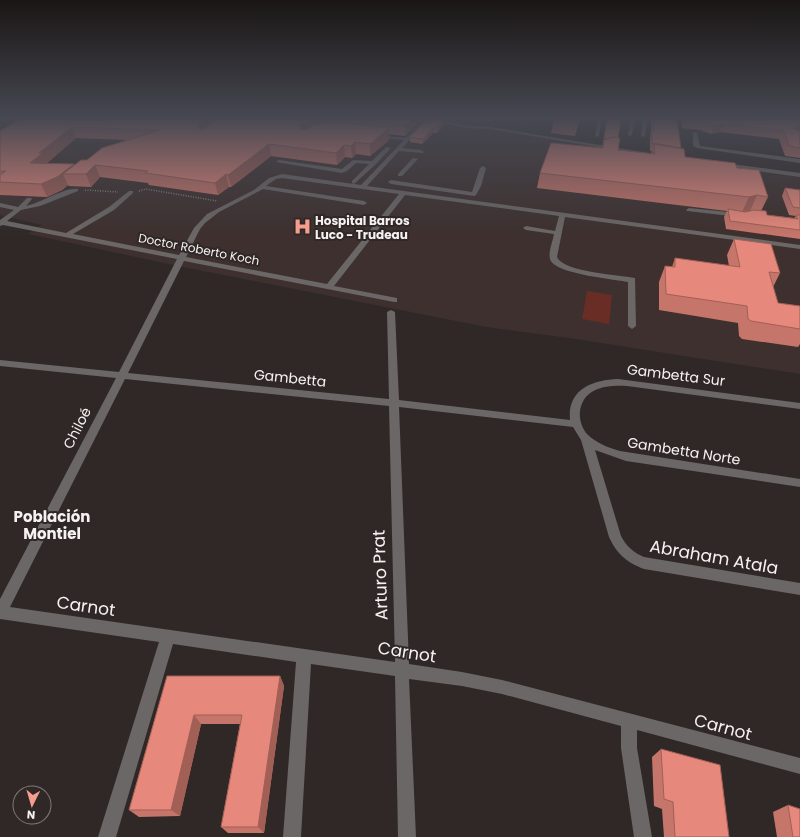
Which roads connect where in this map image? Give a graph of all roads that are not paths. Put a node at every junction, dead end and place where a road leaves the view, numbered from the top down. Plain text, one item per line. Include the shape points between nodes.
1 (379, 158) edge
2 (390, 158) edge
3 (778, 158) edge
4 (415, 159) dead end
5 (800, 161) edge
6 (279, 162) edge
7 (374, 163) junction
8 (310, 167) junction
9 (716, 167) edge
10 (483, 168) dead end
11 (400, 175) dead end
12 (800, 175) edge
13 (296, 178) junction
14 (391, 182) dead end
15 (261, 187) junction
16 (363, 187) junction
17 (76, 190) edge
18 (345, 190) junction
19 (131, 192) road end
20 (404, 192) junction
21 (29, 199) edge
22 (364, 203) dead end
23 (0, 205) edge
24 (19, 209) junction
25 (689, 210) edge
26 (746, 215) edge
27 (562, 216) junction
28 (1, 223) edge
29 (526, 228) dead end
30 (558, 233) junction
31 (69, 234) junction
32 (800, 248) edge
33 (183, 257) junction
34 (329, 287) junction
35 (394, 300) dead end
36 (391, 312) dead end
37 (632, 326) dead end
38 (0, 362) edge
39 (121, 374) junction
40 (393, 403) junction
41 (800, 406) edge
42 (576, 424) junction
43 (586, 439) junction
44 (800, 483) edge
45 (800, 589) edge
46 (0, 613) edge
47 (168, 636) junction
48 (304, 655) junction
49 (402, 669) junction
50 (629, 721) junction
51 (800, 766) edge
52 (107, 837) edge
53 (292, 837) edge
54 (407, 837) edge
55 (643, 837) edge

1 - 7 street
2 - 16 street
3 - 5 street
4 - 11 street
6 - 8 street
7 - 8 street via 355,161 342,171
7 - 18 street
8 - 13 street
9 - 12 street via 735,171 740,167
10 - 14 street via 474,194
13 - 15 street, Chiloé via 272,177
13 - 18 street, Chiloé
15 - 18 street
15 - 33 street, Chiloé via 215,212 201,224
16 - 18 street
16 - 20 street
17 - 24 street via 38,206
18 - 22 street
19 - 31 street via 126,198
20 - 27 street
20 - 34 street
21 - 24 street
23 - 24 street
24 - 28 street
25 - 26 street
27 - 30 street
27 - 32 street
28 - 31 street, Doctor Roberto Koch
29 - 30 street
30 - 37 street via 553,257 561,266 632,280
31 - 33 street, Doctor Roberto Koch
33 - 34 street, Doctor Roberto Koch
33 - 39 street, Chiloé
34 - 35 street, Doctor Roberto Koch
36 - 40 street, Arturo Prat
38 - 39 street, Gambetta
39 - 40 street, Gambetta
39 - 46 street, Chiloé
40 - 42 street, Gambetta
40 - 49 street, Arturo Prat
41 - 42 street, Gambetta Sur via 627,382 608,382 590,387 581,394 576,404
42 - 43 street, Gambetta Norte
43 - 44 street, Gambetta Norte via 604,450 626,457
43 - 45 street, Abraham Atala via 615,538 620,547 632,558 644,563
46 - 47 street, Carnot
47 - 48 street, Carnot
47 - 52 street
48 - 49 street, Carnot
48 - 53 street
49 - 50 street, Carnot via 502,687
49 - 54 street, Arturo Prat
50 - 51 street, Carnot
50 - 55 street via 630,748

